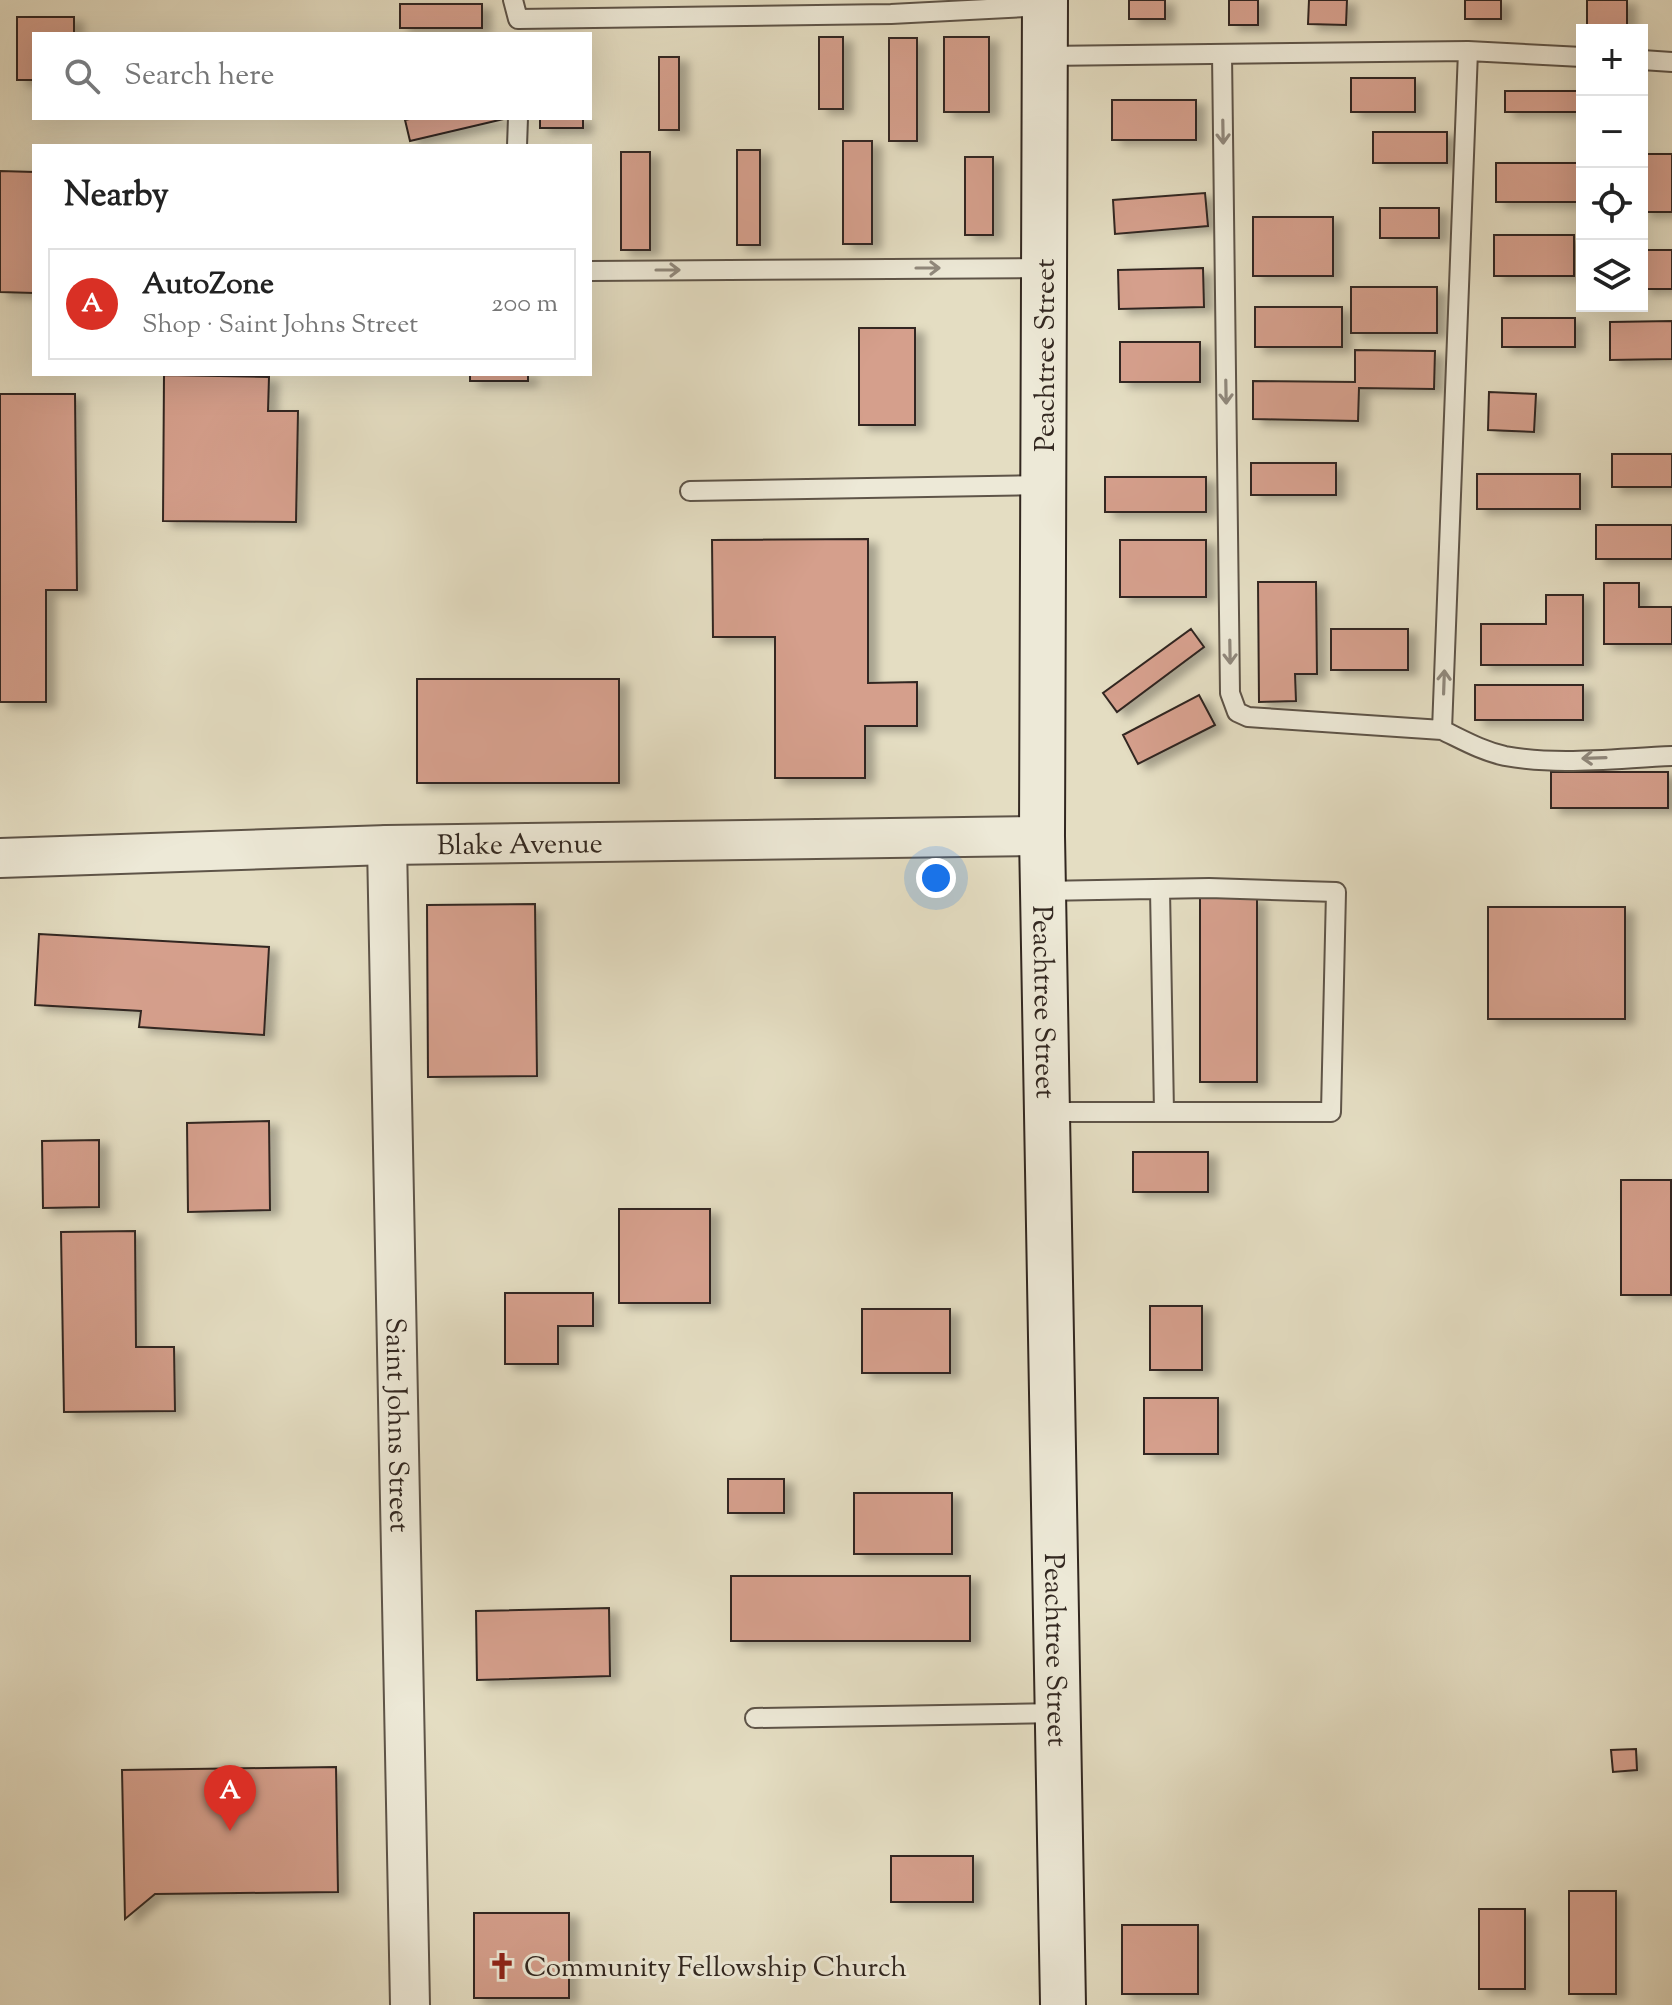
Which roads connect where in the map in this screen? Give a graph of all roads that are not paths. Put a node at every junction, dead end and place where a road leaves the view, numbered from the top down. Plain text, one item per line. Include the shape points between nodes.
1 (513, 0) edge
2 (1045, 3) edge
3 (518, 26) edge
4 (1468, 51) junction
5 (1222, 54) junction
6 (1045, 56) junction
7 (1576, 57) edge
8 (1648, 60) edge
9 (1672, 62) edge
10 (518, 120) edge
11 (517, 144) edge
12 (1044, 268) junction
13 (592, 271) edge
14 (1043, 485) junction
15 (690, 491) dead end
16 (1442, 730) junction
17 (1672, 756) edge
18 (1042, 836) junction
19 (387, 845) junction
20 (0, 858) edge
21 (1160, 890) junction
22 (1042, 891) junction
23 (1047, 1112) junction
24 (1164, 1112) junction
25 (1058, 1713) junction
26 (755, 1718) dead end
27 (410, 2005) edge
28 (1063, 2005) edge

1 - 3 lane
2 - 3 lane via 891,14
2 - 6 street, Peachtree Street
4 - 5 lane
4 - 7 lane
16 -> 4 lane
5 - 6 lane
5 -> 16 lane via 1230,693 1237,712 1248,717
6 - 12 street, Peachtree Street
8 - 9 lane
10 - 11 lane
13 -> 12 lane
12 - 14 street, Peachtree Street
14 - 15 lane
14 - 18 street, Peachtree Street
17 -> 16 lane via 1506,756
18 - 19 street, Blake Avenue
18 - 22 street, Peachtree Street
19 - 20 street, Blake Avenue
19 - 27 street, Saint Johns Street
21 - 22 lane
21 - 24 lane
21 - 24 lane via 1336,892 1331,1112
22 - 23 street, Peachtree Street
23 - 24 lane
23 - 25 street, Peachtree Street
25 - 26 lane
25 - 28 street, Peachtree Street

